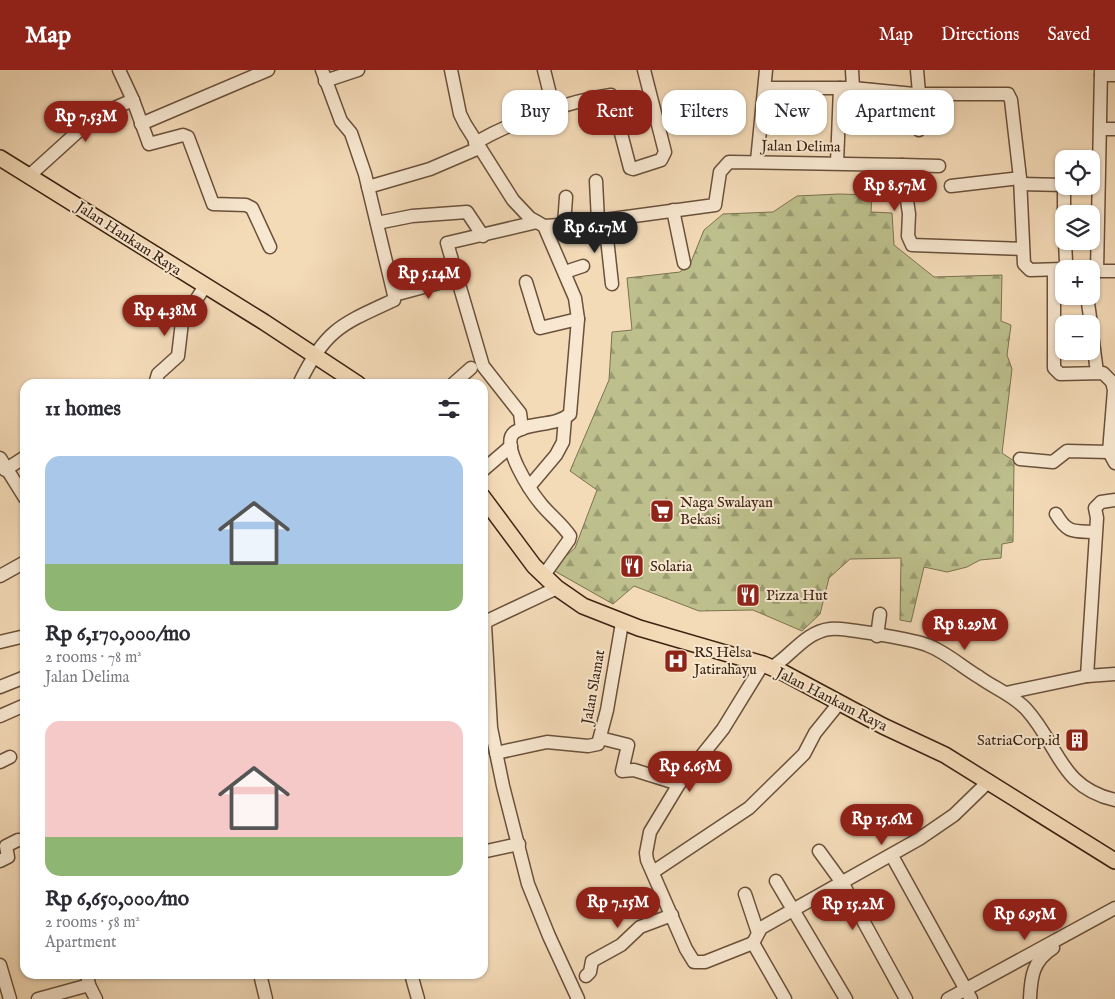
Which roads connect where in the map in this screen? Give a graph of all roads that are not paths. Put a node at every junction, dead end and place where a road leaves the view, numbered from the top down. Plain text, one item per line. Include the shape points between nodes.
1 (119, 70) edge
2 (268, 70) edge
3 (358, 70) edge
4 (451, 70) edge
5 (544, 70) edge
6 (644, 70) edge
7 (766, 70) edge
8 (852, 70) edge
9 (918, 70) edge
10 (1101, 73) edge
11 (324, 75) edge
12 (1115, 75) edge
13 (765, 88) junction
14 (840, 88) junction
15 (853, 88) junction
16 (549, 90) edge
17 (871, 90) edge
18 (916, 90) edge
19 (954, 94) edge
20 (134, 100) junction
21 (568, 106) edge
22 (141, 124) junction
23 (502, 128) edge
24 (1100, 129) junction
25 (1115, 129) edge
26 (477, 145) junction
27 (757, 161) junction
28 (2, 163) edge
29 (837, 163) junction
30 (902, 165) junction
31 (939, 166) dead end
32 (30, 175) junction
33 (596, 180) dead end
34 (1020, 181) junction
35 (1055, 183) edge
36 (951, 186) dead end
37 (368, 187) junction
38 (566, 197) dead end
39 (673, 210) junction
40 (601, 220) junction
41 (377, 223) junction
42 (540, 224) junction
43 (564, 225) junction
44 (483, 236) junction
45 (270, 247) dead end
46 (1022, 249) junction
47 (1094, 260) edge
48 (684, 263) dead end
49 (583, 266) dead end
50 (1055, 269) edge
51 (1100, 271) edge
52 (1115, 271) edge
53 (565, 272) junction
54 (457, 278) junction
55 (526, 282) dead end
56 (612, 284) dead end
57 (205, 286) junction
58 (394, 295) junction
59 (1059, 305) edge
60 (578, 319) junction
61 (1100, 355) edge
62 (313, 356) junction
63 (471, 368) dead end
64 (1105, 372) edge
65 (156, 379) edge
66 (302, 379) edge
67 (350, 379) edge
68 (459, 379) edge
69 (565, 418) junction
70 (522, 429) junction
71 (508, 449) junction
72 (1112, 457) edge
73 (20, 459) edge
74 (1020, 459) dead end
75 (3, 464) edge
76 (488, 465) edge
77 (529, 487) junction
78 (20, 490) edge
79 (1115, 500) edge
80 (488, 504) edge
81 (1056, 514) dead end
82 (1095, 532) junction
83 (20, 565) edge
84 (544, 575) junction
85 (0, 576) edge
86 (557, 588) junction
87 (880, 614) dead end
88 (488, 620) edge
89 (622, 623) junction
90 (877, 636) junction
91 (20, 637) edge
92 (0, 642) edge
93 (775, 666) junction
94 (1115, 674) edge
95 (1087, 676) junction
96 (20, 679) edge
97 (0, 687) edge
98 (1006, 693) junction
99 (840, 702) junction
100 (20, 707) edge
101 (488, 708) edge
102 (0, 716) edge
103 (600, 738) junction
104 (491, 748) edge
105 (622, 771) junction
106 (989, 781) junction
107 (619, 784) dead end
108 (679, 784) junction
109 (1115, 800) edge
110 (20, 841) edge
111 (519, 844) junction
112 (488, 851) edge
113 (819, 851) dead end
114 (892, 856) junction
115 (0, 861) edge
116 (1115, 861) edge
117 (653, 872) junction
118 (776, 881) dead end
119 (843, 884) junction
120 (744, 894) dead end
121 (1115, 908) edge
122 (794, 909) junction
123 (672, 915) junction
124 (1115, 916) edge
125 (755, 938) junction
126 (0, 965) edge
127 (586, 976) dead end
128 (88, 979) edge
129 (261, 979) edge
130 (412, 979) edge
131 (968, 994) edge
132 (573, 998) edge
133 (781, 998) edge
134 (1030, 998) edge
135 (10, 999) edge
136 (38, 999) edge
137 (96, 999) edge
138 (266, 999) edge
139 (418, 999) edge
140 (846, 999) edge
141 (906, 999) edge
142 (948, 999) edge

1 - 20 street
2 - 22 street
3 - 11 street
4 - 26 street via 460,114
5 - 16 street
6 - 21 street via 665,152 661,160 630,168 611,95
7 - 13 street
8 - 15 street
9 - 18 street
10 - 12 street
10 - 24 street
11 - 37 street via 341,121 351,133
13 - 14 street
13 - 27 street
14 - 15 street
14 - 29 street
15 - 17 street
19 - 34 street via 1008,94
20 - 22 street
20 - 32 street via 94,118
22 - 45 street via 150,144 183,135 188,137 213,204 252,208
23 - 26 street
24 - 25 street
24 - 47 street
26 - 37 street via 430,169
26 - 42 street via 513,200
27 - 29 street, Jalan Delima
27 - 39 street, Jalan Delima via 725,164 720,172 715,206
28 - 32 main road, Jalan Hankam Raya
29 - 30 street, Jalan Delima
30 - 31 street, Jalan Delima
30 - 46 street via 909,214 908,236 912,245
32 - 57 main road, Jalan Hankam Raya
33 - 40 street
34 - 35 street
34 - 36 street
34 - 46 street
37 - 41 street
38 - 43 street
39 - 40 street, Jalan Delima
39 - 48 street
40 - 43 street, Jalan Delima
40 - 56 street
41 - 44 street via 412,216 467,212
41 - 58 street
42 - 43 street, Jalan Delima
42 - 44 street, Jalan Delima
42 - 53 street
44 - 54 street, Jalan Delima via 446,243
46 - 50 street via 1024,264 1030,270
49 - 53 street
51 - 52 street
53 - 60 street via 575,298
54 - 58 street
54 - 70 street via 483,366 520,413
55 - 60 street via 540,328
57 - 62 main road, Jalan Hankam Raya
57 - 65 street via 182,322 178,356
58 - 62 street via 394,300 374,307 334,330
59 - 64 street via 1054,368 1060,374
60 - 69 street via 572,409
61 - 64 street
62 - 66 street
62 - 67 main road, Jalan Hankam Raya
63 - 68 street
64 - 72 street via 1114,390
69 - 70 street
69 - 77 street via 563,442 548,467
70 - 71 street via 512,434
71 - 76 street
71 - 77 street
72 - 74 street via 1067,451 1053,462
73 - 75 street
75 - 78 street
77 - 84 street via 570,536
79 - 82 street via 1096,506
80 - 84 main road, Jalan Hankam Raya
81 - 82 street via 1067,530
82 - 95 street
83 - 85 street
84 - 86 main road, Jalan Hankam Raya
86 - 88 street
86 - 89 main road, Jalan Hankam Raya via 583,606
87 - 90 street
89 - 93 main road, Jalan Hankam Raya
89 - 103 street, Jalan Slamat
90 - 93 street via 831,628 806,639
90 - 98 street via 927,645
91 - 92 street
93 - 99 main road, Jalan Hankam Raya
93 - 108 street
94 - 95 street
95 - 98 street
96 - 97 street
98 - 109 street via 1025,708 1079,785 1096,795
99 - 106 main road, Jalan Hankam Raya via 946,755
99 - 117 street via 815,733 804,754 749,808
100 - 102 street
101 - 104 street
103 - 104 street, Jalan Slamat via 594,746 547,742
103 - 105 street via 628,745
104 - 111 street
105 - 107 street
105 - 108 street via 634,770
106 - 114 street via 944,823
106 - 116 main road, Jalan Hankam Raya
108 - 117 street via 650,832 646,853
110 - 115 street via 6,846 8,856
111 - 112 street
111 - 132 street via 528,884
113 - 119 street
114 - 119 street
114 - 131 street
117 - 123 street
118 - 122 street
119 - 122 street
119 - 141 street
120 - 125 street
121 - 131 street
122 - 125 street via 761,928
122 - 140 street
123 - 125 street via 694,962 704,962
123 - 127 street via 640,927 621,945 592,961
124 - 134 street via 1050,949 1031,975
125 - 133 street
126 - 135 street
128 - 136 street
128 - 137 street
129 - 138 street
130 - 139 street
131 - 142 street

